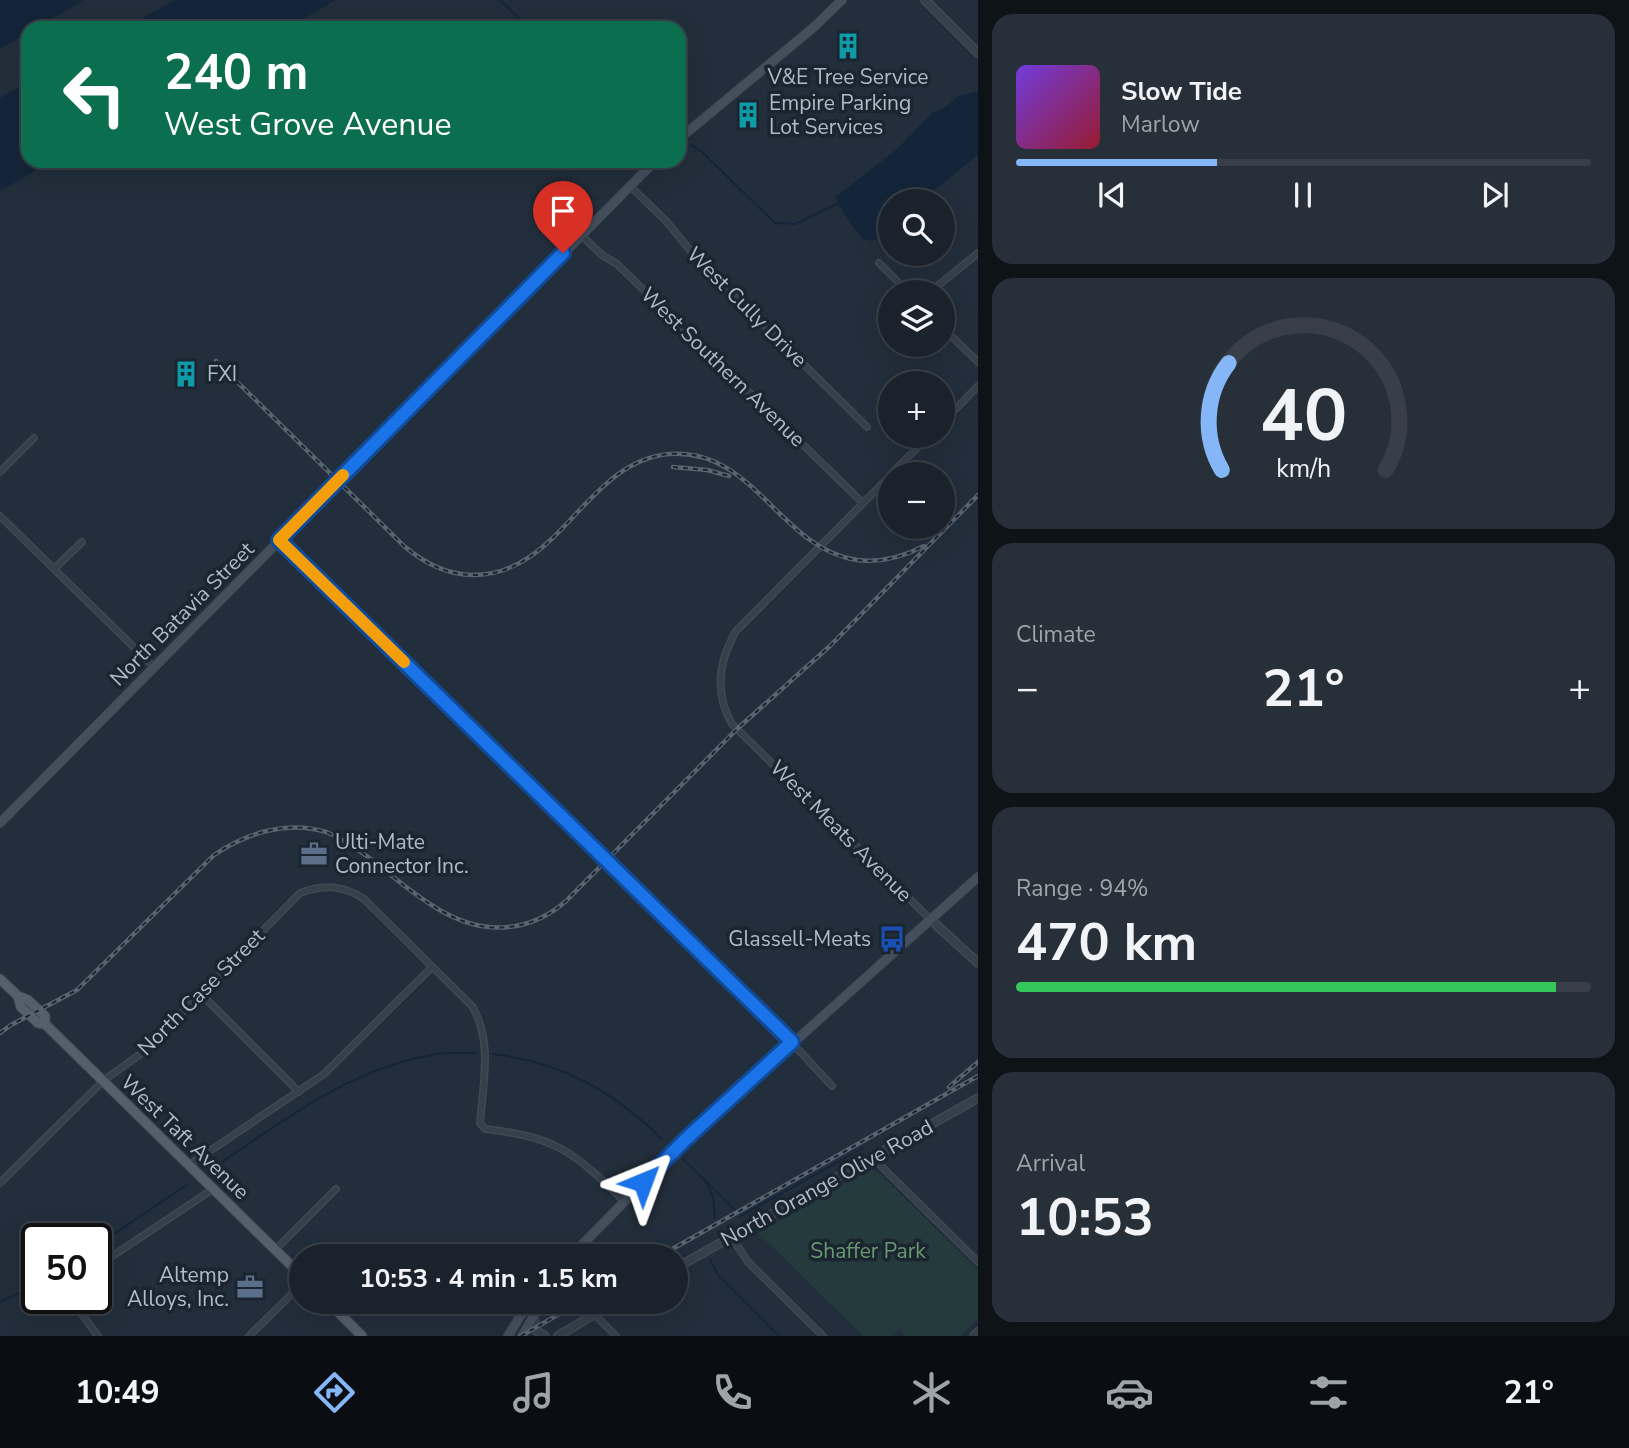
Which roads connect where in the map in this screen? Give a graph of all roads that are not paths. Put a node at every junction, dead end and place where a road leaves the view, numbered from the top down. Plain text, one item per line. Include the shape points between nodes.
1 (842, 0) edge
2 (925, 0) edge
3 (978, 53) edge
4 (686, 133) edge
5 (647, 168) edge
6 (630, 186) junction
7 (581, 235) junction
8 (978, 253) edge
9 (881, 266) edge
10 (896, 280) edge
11 (945, 280) edge
12 (955, 340) edge
13 (978, 362) edge
14 (978, 386) edge
15 (955, 410) edge
16 (867, 427) dead end
17 (34, 438) dead end
18 (917, 448) edge
19 (904, 462) edge
20 (0, 472) edge
21 (878, 488) edge
22 (863, 503) junction
23 (0, 516) edge
24 (279, 540) junction
25 (82, 542) dead end
26 (54, 569) junction
27 (154, 667) junction
28 (0, 822) edge
29 (978, 877) edge
30 (931, 920) junction
31 (978, 963) edge
32 (432, 967) junction
33 (0, 979) edge
34 (200, 993) junction
35 (792, 1042) junction
36 (103, 1081) junction
37 (832, 1086) dead end
38 (299, 1092) junction
39 (978, 1098) edge
40 (873, 1158) junction
41 (189, 1165) junction
42 (0, 1183) edge
43 (213, 1189) junction
44 (336, 1189) dead end
45 (624, 1201) junction
46 (731, 1236) junction
47 (583, 1244) edge
48 (275, 1250) junction
49 (112, 1256) edge
50 (688, 1261) edge
51 (978, 1262) edge
52 (289, 1263) edge
53 (289, 1297) edge
54 (82, 1314) edge
55 (340, 1314) edge
56 (522, 1314) edge
57 (594, 1314) joint
58 (534, 1316) joint
59 (978, 1332) edge
60 (98, 1336) edge
61 (249, 1336) edge
62 (362, 1336) edge
63 (508, 1336) edge
64 (522, 1336) edge
65 (545, 1336) edge
66 (558, 1336) edge
67 (616, 1336) edge
68 (823, 1336) edge
69 (974, 1336) edge

1 - 4 main road
2 - 3 street
5 - 6 main road, North Batavia Street
6 - 7 main road, North Batavia Street
6 - 16 street, West Cully Drive
7 - 22 street, West Southern Avenue via 617,264
7 - 24 main road, North Batavia Street
8 - 11 street
9 - 10 street
12 - 13 street
14 - 15 street
17 - 20 street
18 - 19 street, West Meats Avenue
21 - 22 street, West Meats Avenue
22 - 30 street, West Meats Avenue via 736,631 726,649 719,683 732,724
23 - 26 street
24 - 27 main road, North Batavia Street
24 - 35 street
25 - 26 street
26 - 27 street
27 - 28 main road, North Batavia Street
29 - 30 main road
30 - 31 street
30 - 35 main road
32 - 34 street, North Case Street via 353,892 326,886 300,893
32 - 38 street
32 - 45 street via 472,1006 482,1026 482,1126 549,1141 580,1159
33 - 36 main road, West Taft Avenue via 29,1000 45,1016 45,1024
34 - 36 street, North Case Street via 142,1053
34 - 38 street
35 - 37 street
35 - 45 main road
36 - 41 main road, West Taft Avenue
36 - 42 street, North Case Street
38 - 41 street
39 - 40 street, North Orange Olive Road
40 - 46 street, North Orange Olive Road
40 - 51 street
41 - 43 main road, West Taft Avenue
43 - 48 main road, West Taft Avenue
43 - 49 street
44 - 48 street
45 - 47 main road
46 - 50 street, North Orange Olive Road
46 - 68 street via 748,1262
48 - 52 main road, West Taft Avenue
53 - 61 street
54 - 60 street
55 - 62 main road
56 - 63 main road
57 - 66 street
57 - 67 street
58 - 64 main road
58 - 65 street via 536,1332
59 - 69 street

